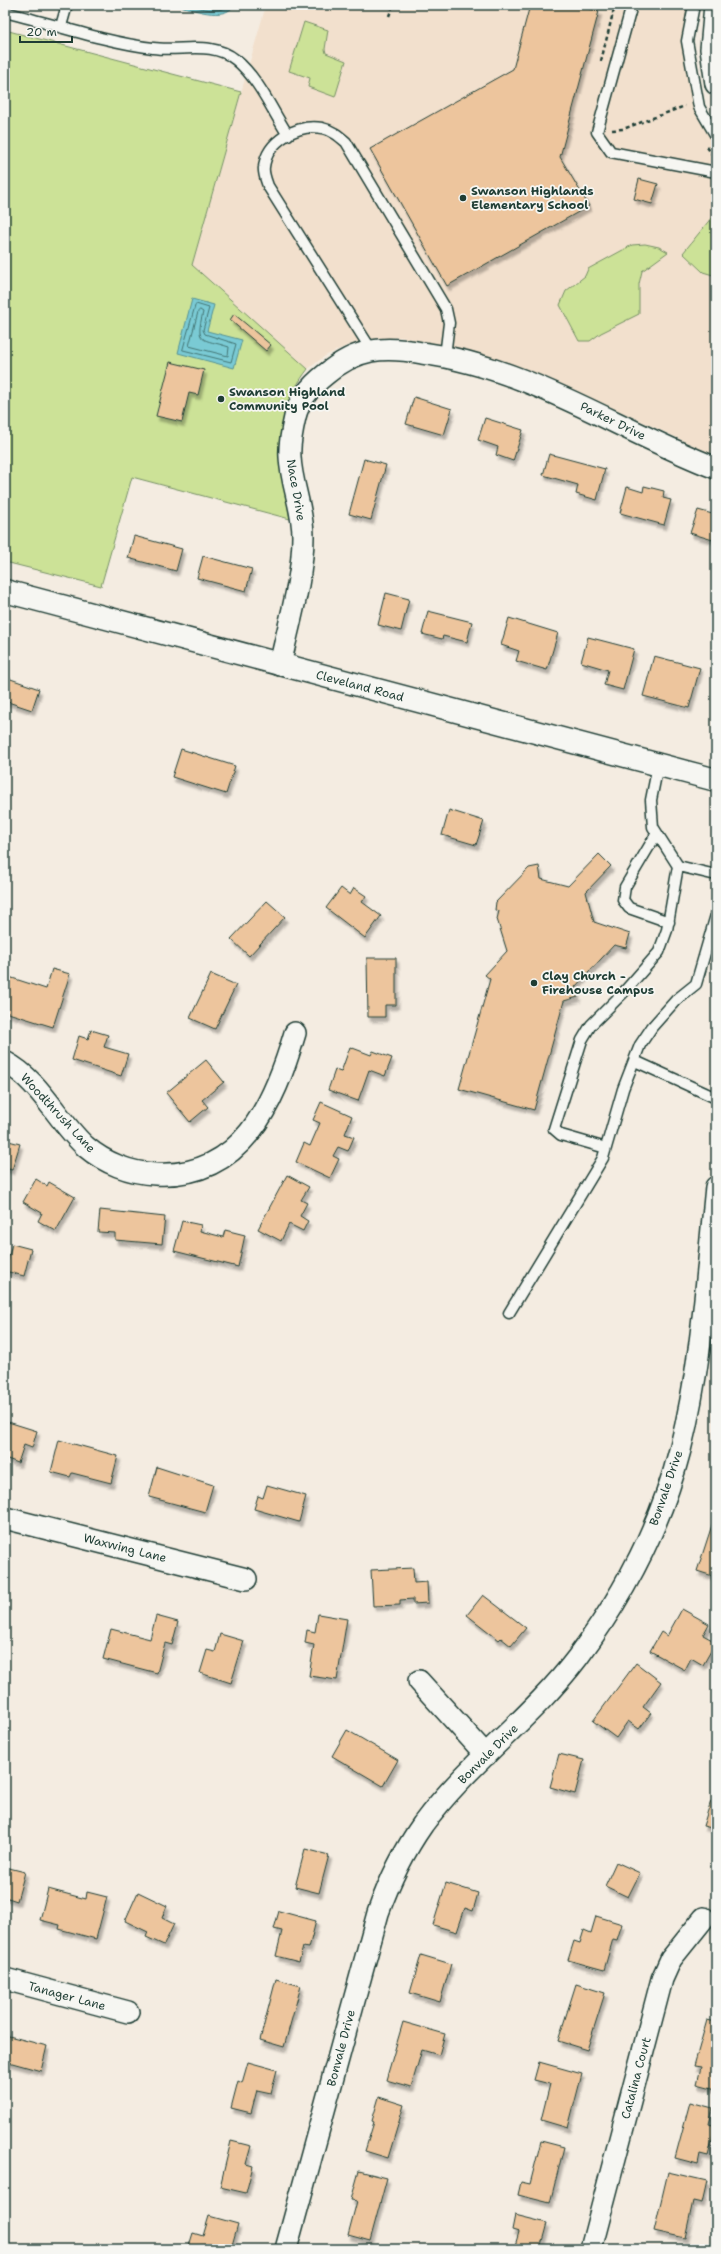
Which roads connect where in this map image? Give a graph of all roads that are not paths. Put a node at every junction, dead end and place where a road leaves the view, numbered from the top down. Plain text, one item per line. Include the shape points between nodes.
1 (67, 5) edge
2 (632, 5) edge
3 (694, 5) edge
4 (715, 5) edge
5 (12, 10) edge
6 (61, 26) junction
7 (716, 84) edge
8 (288, 134) junction
9 (716, 136) edge
10 (716, 172) edge
11 (372, 351) junction
12 (446, 356) junction
13 (509, 375) joint
14 (716, 468) edge
15 (5, 591) edge
16 (280, 665) junction
17 (658, 765) junction
18 (716, 780) edge
19 (657, 833) junction
20 (678, 866) junction
21 (716, 875) edge
22 (716, 915) edge
23 (669, 922) junction
24 (295, 1033) dead end
25 (635, 1061) junction
26 (5, 1062) edge
27 (716, 1098) edge
28 (606, 1148) junction
29 (716, 1187) edge
30 (510, 1313) dead end
31 (5, 1518) edge
32 (246, 1579) dead end
33 (419, 1681) dead end
34 (486, 1755) junction
35 (704, 1918) dead end
36 (5, 1980) edge
37 (128, 2012) dead end
38 (286, 2249) edge
39 (591, 2249) edge

1 - 6 lane
2 - 10 lane via 597,132 611,152
3 - 9 lane via 687,42 699,108
4 - 7 street via 711,49
5 - 6 lane
6 - 8 lane via 154,48 204,47 221,51 236,60 254,81
8 - 11 lane via 276,141 267,156 263,168 268,186
8 - 12 lane via 322,128 334,132 346,142 446,309 449,323
11 - 12 street, Nace Drive via 401,350
11 - 16 street, Nace Drive via 335,366 315,382 304,396 296,415 290,458 302,511 303,537 300,567
12 - 13 street, Nace Drive
13 - 14 street, Parker Drive via 546,388 655,442
15 - 16 main road, Cleveland Road
16 - 17 main road, Cleveland Road
17 - 18 main road, Cleveland Road
17 - 19 lane via 651,800 653,827
19 - 20 lane
19 - 23 lane via 625,887 623,900 629,908
20 - 21 lane
20 - 23 lane
22 - 25 lane via 696,984 676,1000 652,1027 640,1045
23 - 28 lane via 659,952 623,993 590,1025 582,1040 556,1117 554,1129 561,1135
24 - 26 street, Woodthrush Lane via 278,1085 249,1135 235,1149 217,1161 193,1171 167,1175 147,1174 124,1168 105,1160 86,1147 27,1077
25 - 27 lane
25 - 28 lane via 623,1089
28 - 30 lane via 603,1158
29 - 34 street, Bonvale Drive via 691,1402 680,1451 659,1514 635,1568 578,1657 546,1696
31 - 32 street, Waxwing Lane
33 - 34 street
34 - 38 street, Bonvale Drive via 446,1796 423,1825 387,1887
35 - 39 street, Catalina Court via 671,1959 662,1979
36 - 37 street, Tanager Lane

